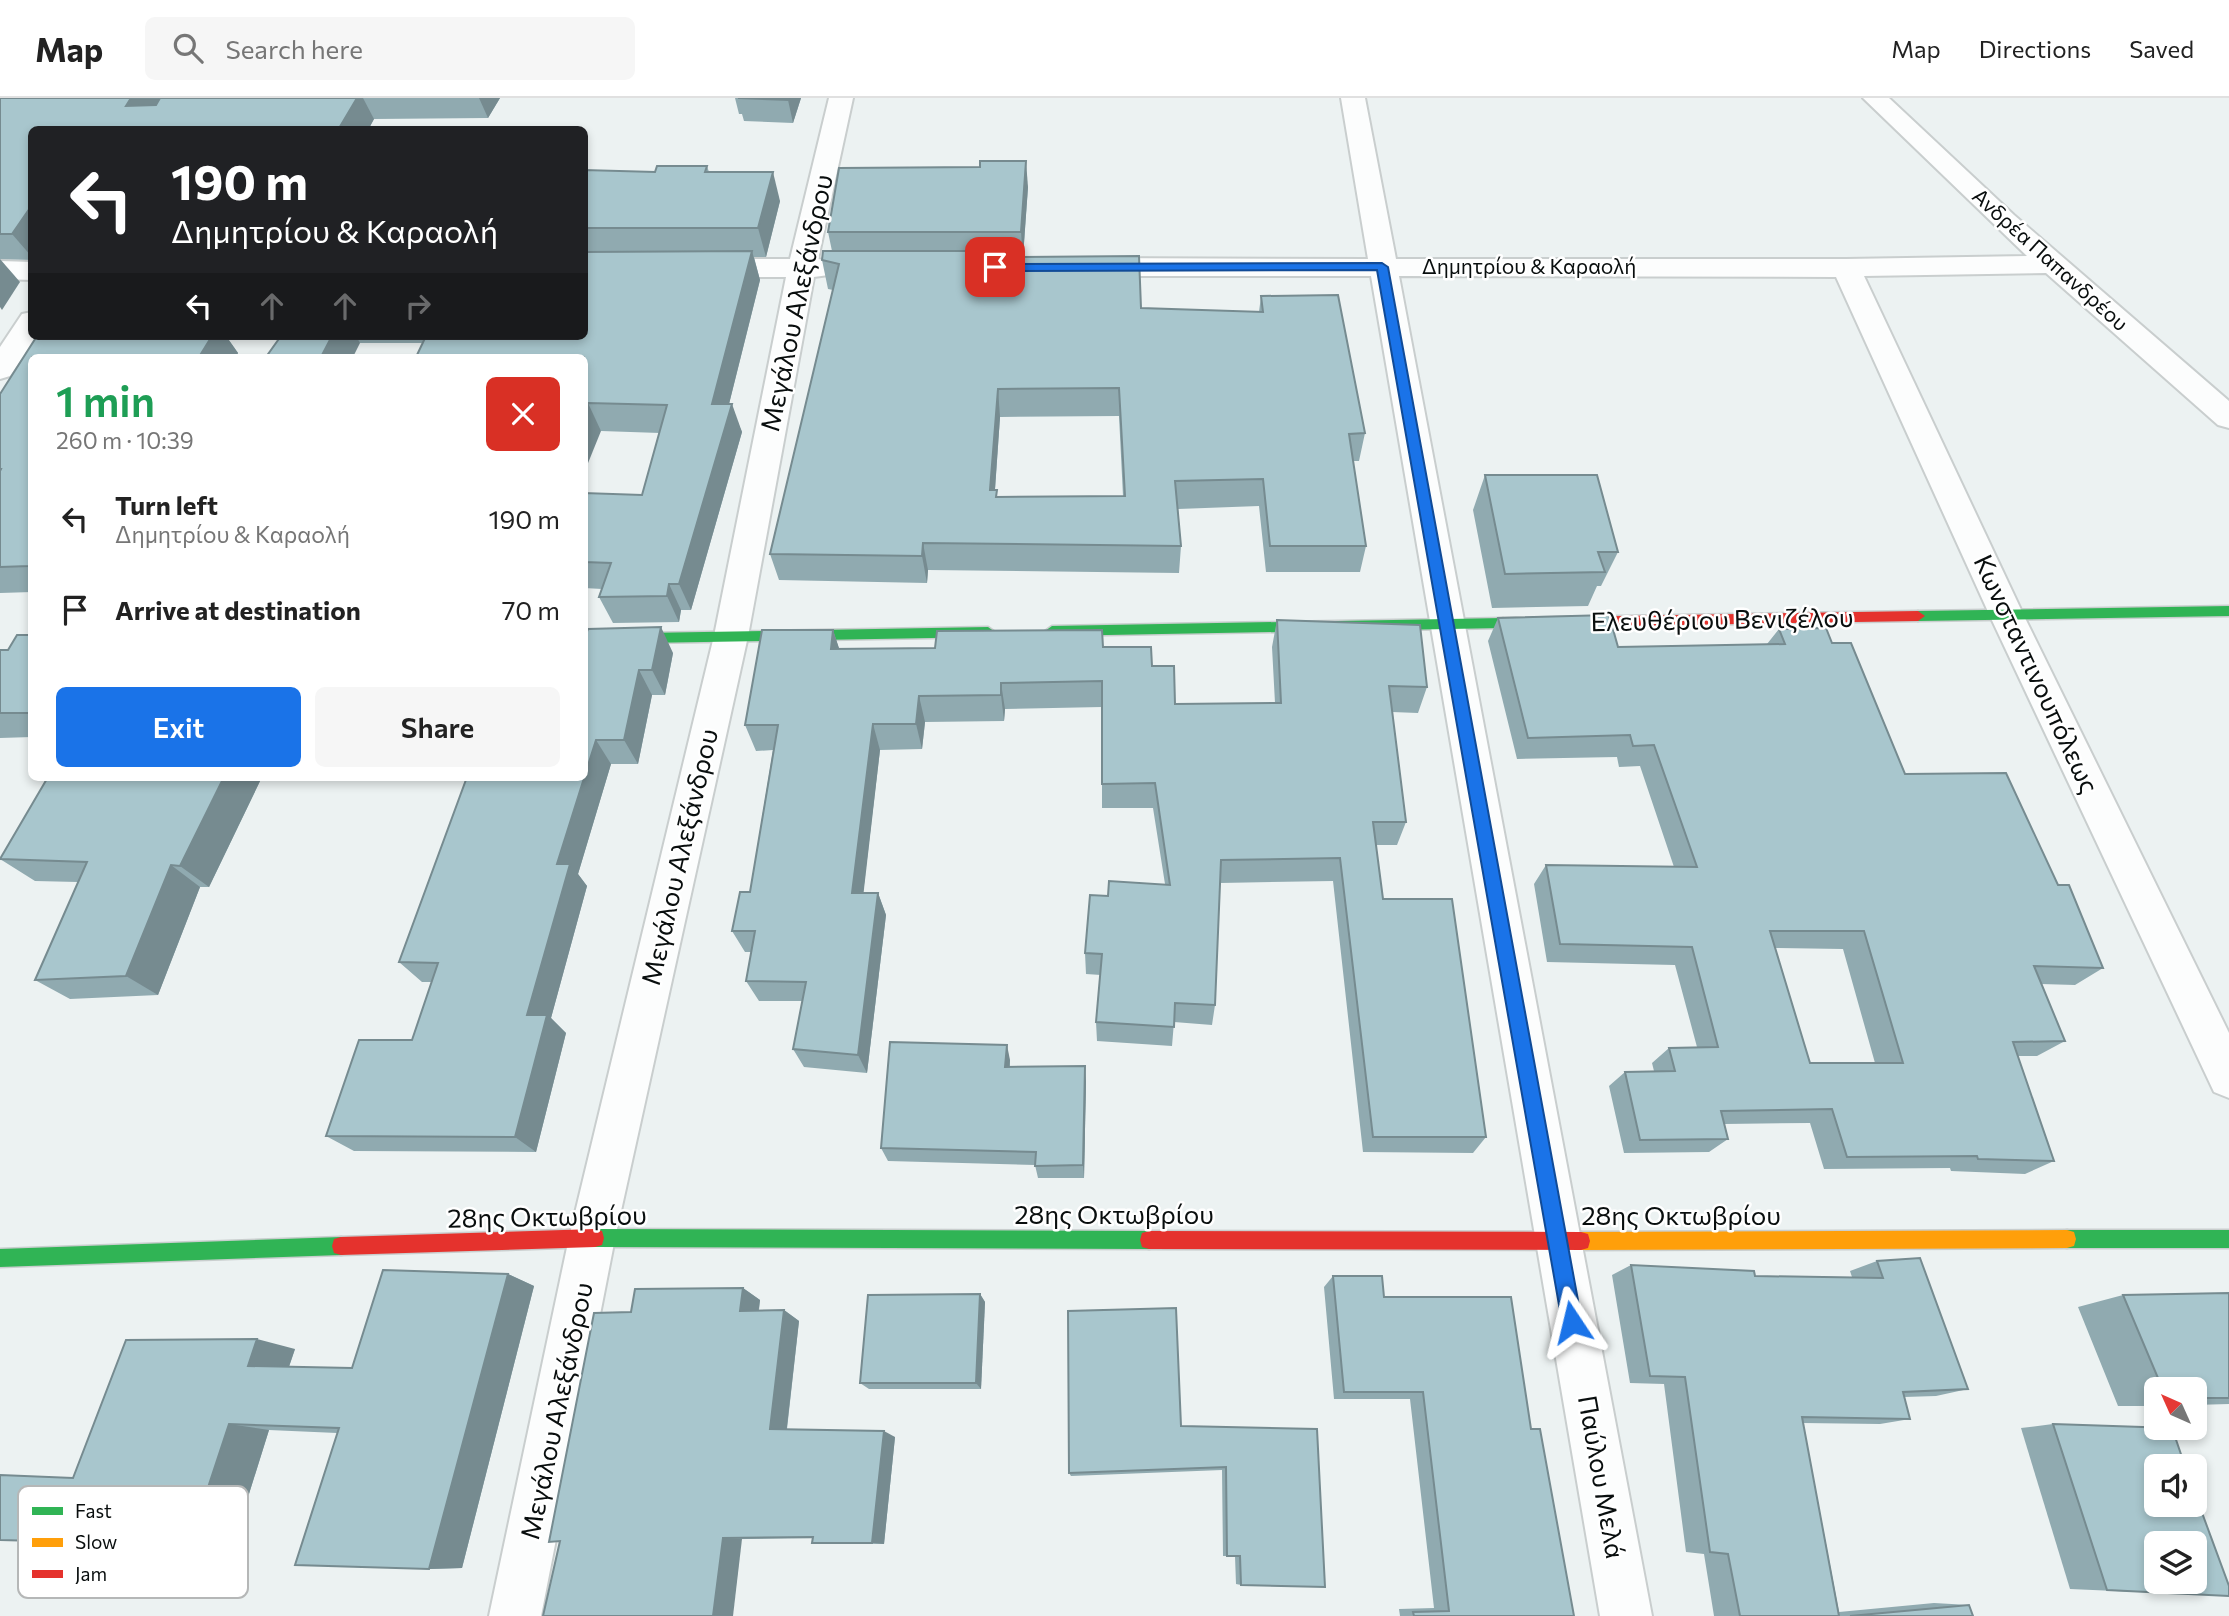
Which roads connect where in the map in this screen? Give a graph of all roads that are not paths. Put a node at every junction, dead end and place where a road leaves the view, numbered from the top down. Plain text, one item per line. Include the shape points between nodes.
1 (841, 98) edge
2 (1353, 98) edge
3 (1875, 98) edge
4 (2053, 264) junction
5 (1064, 267) edge
6 (1382, 267) junction
7 (680, 268) edge
8 (802, 268) junction
9 (857, 268) edge
10 (1846, 268) junction
11 (0, 270) edge
12 (28, 271) edge
13 (28, 327) edge
14 (0, 369) edge
15 (2229, 418) edge
16 (2229, 611) edge
17 (2007, 616) junction
18 (1446, 625) junction
19 (1033, 631) edge
20 (1006, 632) edge
21 (731, 636) junction
22 (588, 639) edge
23 (2229, 1078) edge
24 (593, 1238) junction
25 (2229, 1239) edge
26 (1557, 1241) junction
27 (0, 1258) edge
28 (515, 1616) edge
29 (1626, 1616) edge

1 - 8 street, Μεγάλου Αλεξάνδρου
2 - 6 street, Παύλου Μελά
3 - 4 street, Ανδρέα Παπανδρέου
4 - 10 street, Δημητρίου & Καραολή
4 - 15 street, Ανδρέα Παπανδρέου
5 - 6 street, Δημητρίου & Καραολή
6 - 10 street, Δημητρίου & Καραολή
6 - 18 street, Παύλου Μελά
7 - 8 street
8 - 9 street
8 - 21 street, Μεγάλου Αλεξάνδρου
10 - 17 street, Κωνσταντινουπόλεως
11 - 12 street
13 - 14 street
16 - 17 street, Ελευθέριου Βενιζέλου
17 - 18 street, Ελευθέριου Βενιζέλου
17 - 23 street, Κωνσταντινουπόλεως
18 - 19 street, Ελευθέριου Βενιζέλου
18 - 26 street, Παύλου Μελά
20 - 21 street
21 - 22 street
21 - 24 street, Μεγάλου Αλεξάνδρου
24 - 26 street, 28ης Οκτωβρίου
24 - 27 street, 28ης Οκτωβρίου
24 - 28 street, Μεγάλου Αλεξάνδρου
25 - 26 street, 28ης Οκτωβρίου
26 - 29 street, Παύλου Μελά

